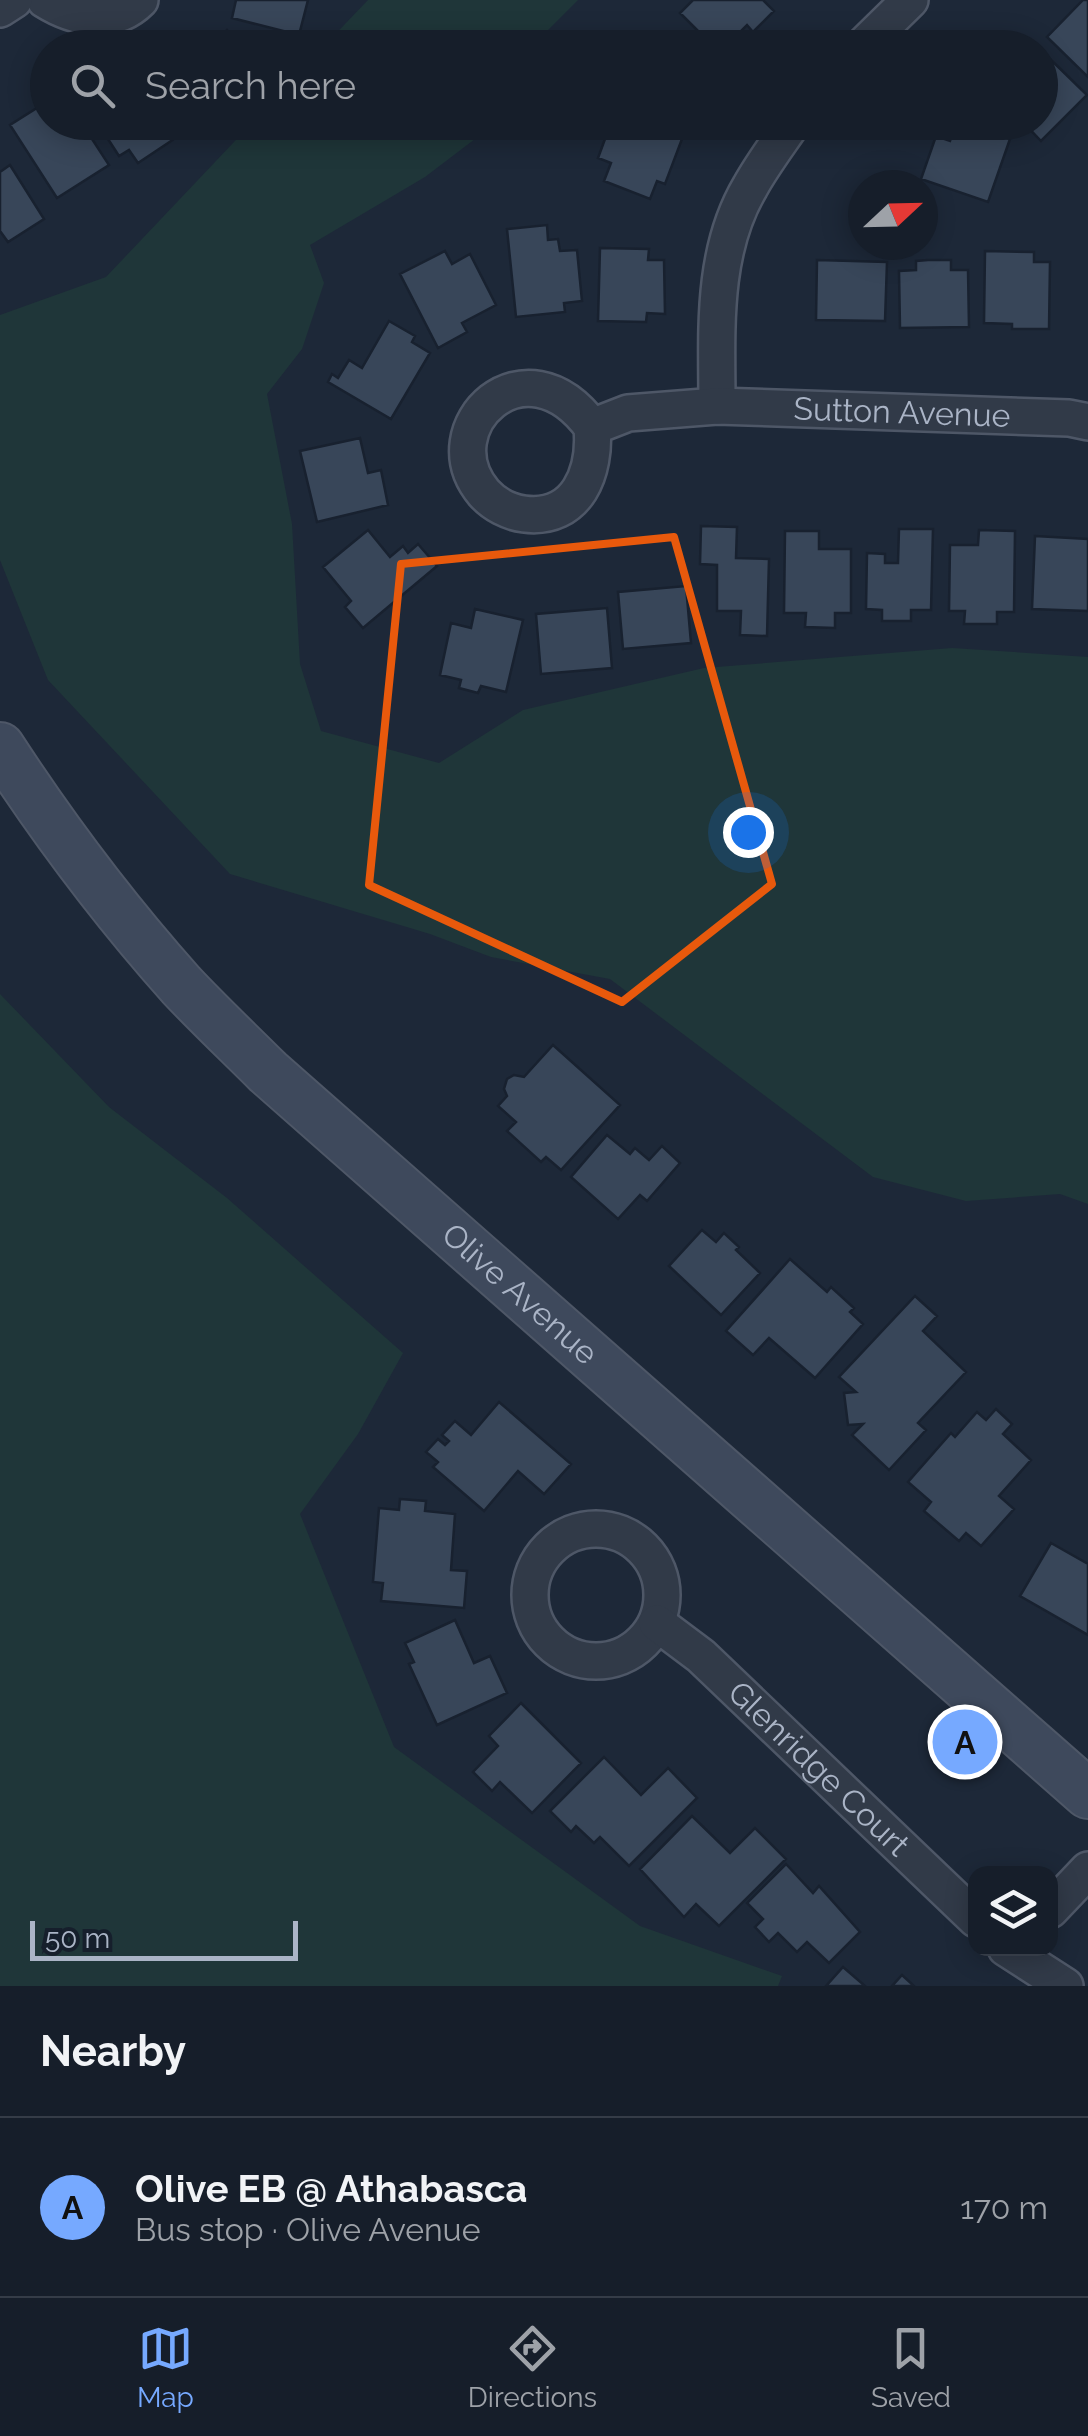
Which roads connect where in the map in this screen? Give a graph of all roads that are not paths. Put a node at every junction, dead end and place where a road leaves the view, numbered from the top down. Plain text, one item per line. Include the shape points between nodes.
1 (14, 0) edge
2 (45, 0) edge
3 (140, 0) edge
4 (910, 0) edge
5 (0, 9) edge
6 (879, 30) edge
7 (781, 140) edge
8 (717, 406) junction
9 (1088, 422) edge
10 (592, 427) dead end
11 (0, 747) edge
12 (657, 1623) dead end
13 (1088, 1794) edge
14 (1088, 1870) edge
15 (1058, 1902) edge
16 (968, 1912) edge
17 (1020, 1956) edge
18 (1065, 1986) edge

1 - 5 street
2 - 3 street via 81,17 103,18
4 - 6 street
7 - 8 street via 748,189 726,245 718,297
8 - 9 street, Sutton Avenue
8 - 10 street, Sutton Avenue via 628,413
11 - 13 main road, Olive Avenue via 117,908 182,986 268,1072
12 - 16 street, Glenridge Court via 701,1656
14 - 15 street
17 - 18 street

